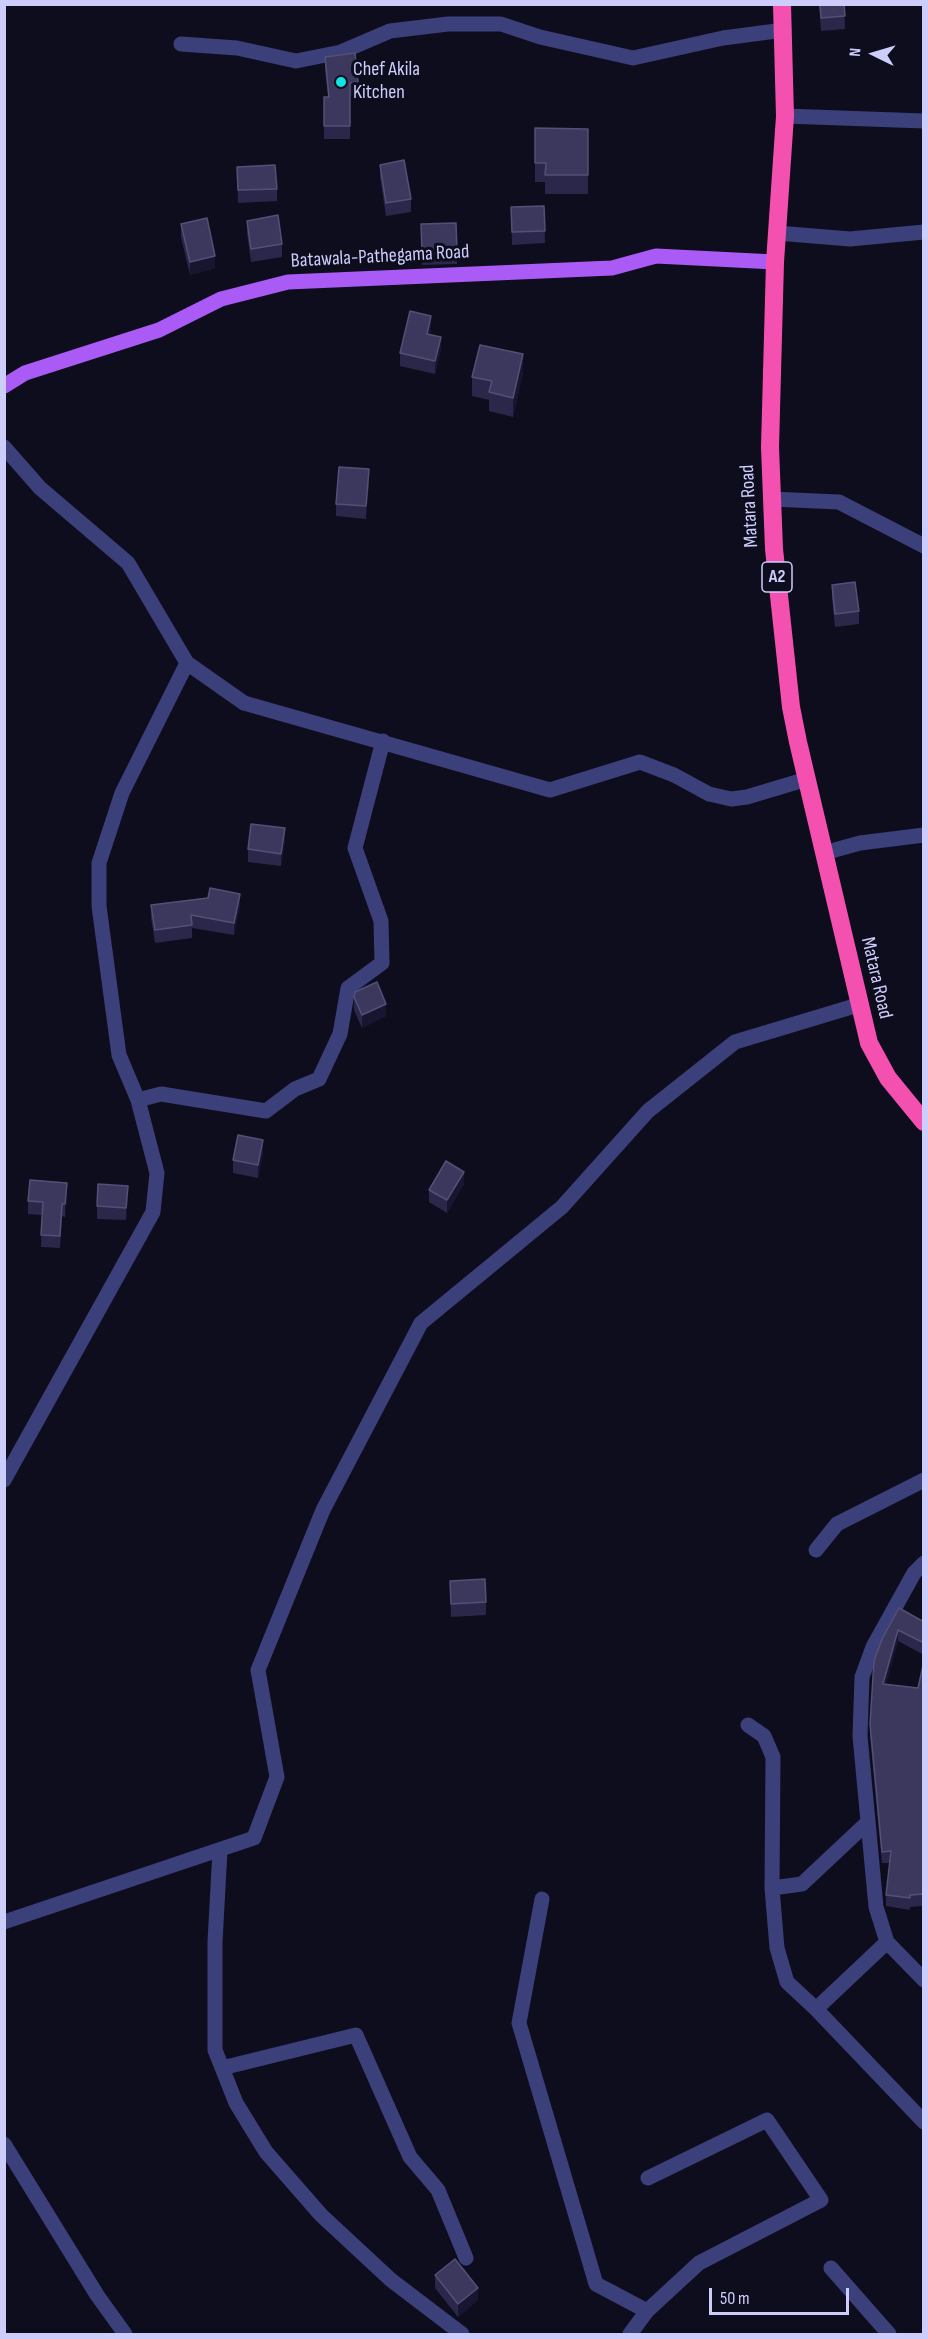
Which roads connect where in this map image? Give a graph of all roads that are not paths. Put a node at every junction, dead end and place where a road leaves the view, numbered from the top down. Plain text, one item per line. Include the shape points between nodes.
1 (782, 4) edge
2 (784, 30) junction
3 (181, 44) dead end
4 (785, 116) junction
5 (924, 121) edge
6 (924, 232) edge
7 (777, 233) junction
8 (776, 262) junction
9 (4, 386) edge
10 (4, 447) edge
11 (771, 499) junction
12 (924, 546) edge
13 (187, 663) junction
14 (383, 741) junction
15 (807, 779) junction
16 (924, 835) edge
17 (825, 853) junction
18 (858, 1005) junction
19 (138, 1100) junction
20 (924, 1122) edge
21 (4, 1480) edge
22 (924, 1480) edge
23 (816, 1550) dead end
24 (924, 1563) edge
25 (748, 1725) dead end
26 (868, 1822) junction
27 (220, 1850) junction
28 (772, 1888) junction
29 (542, 1899) dead end
30 (4, 1922) edge
31 (887, 1942) junction
32 (922, 1978) edge
33 (816, 2009) junction
34 (222, 2068) junction
35 (924, 2122) edge
36 (4, 2144) edge
37 (648, 2178) dead end
38 (466, 2259) dead end
39 (831, 2268) dead end
40 (647, 2311) junction
41 (125, 2334) edge
42 (462, 2334) edge
43 (630, 2334) edge
44 (889, 2334) edge

1 - 2 highway, Matara Road / A2
2 - 3 street via 723,38 633,58 501,24 448,24 390,31 341,52 296,61 237,48
2 - 4 highway, Matara Road / A2
4 - 5 street
4 - 7 highway, Matara Road / A2
6 - 7 street via 850,239
7 - 8 highway, Matara Road / A2
8 - 9 main road, Batawala-Pathegama Road via 656,256 612,268 288,282 221,299 159,330 25,373
8 - 11 highway, Matara Road / A2
10 - 13 street via 40,488 128,563
11 - 12 street via 839,502
11 - 15 highway, Matara Road / A2 via 791,707
13 - 14 street via 244,703
13 - 19 street via 122,793 99,863 99,906 119,1055
14 - 15 street via 550,790 640,762 731,800
14 - 19 street via 355,848 381,921 382,963 348,988 340,1034 319,1079 295,1089 266,1111 161,1094
15 - 17 highway, Matara Road / A2
16 - 17 street via 860,843
17 - 18 highway, Matara Road / A2
18 - 20 highway, Matara Road / A2 via 868,1043 888,1078
18 - 27 street via 735,1042 648,1111 562,1207 421,1323 323,1510 258,1670 277,1777 254,1838
19 - 21 street via 157,1173 153,1212
22 - 23 street via 837,1524
24 - 26 street via 914,1573 873,1647 862,1677 860,1737
25 - 28 street via 764,1736 773,1757
26 - 28 street via 802,1884
26 - 31 street via 876,1907
27 - 30 street
27 - 34 street via 215,2050
28 - 33 street via 777,1948 787,1982
29 - 40 street via 519,2023 596,2284
31 - 32 street
31 - 33 street
33 - 35 street
34 - 38 street via 356,2035 410,2157 438,2190
34 - 42 street via 236,2103 266,2152 321,2215 391,2280
36 - 41 street
37 - 40 street via 767,2120 821,2200 699,2263
39 - 44 street
40 - 43 street

